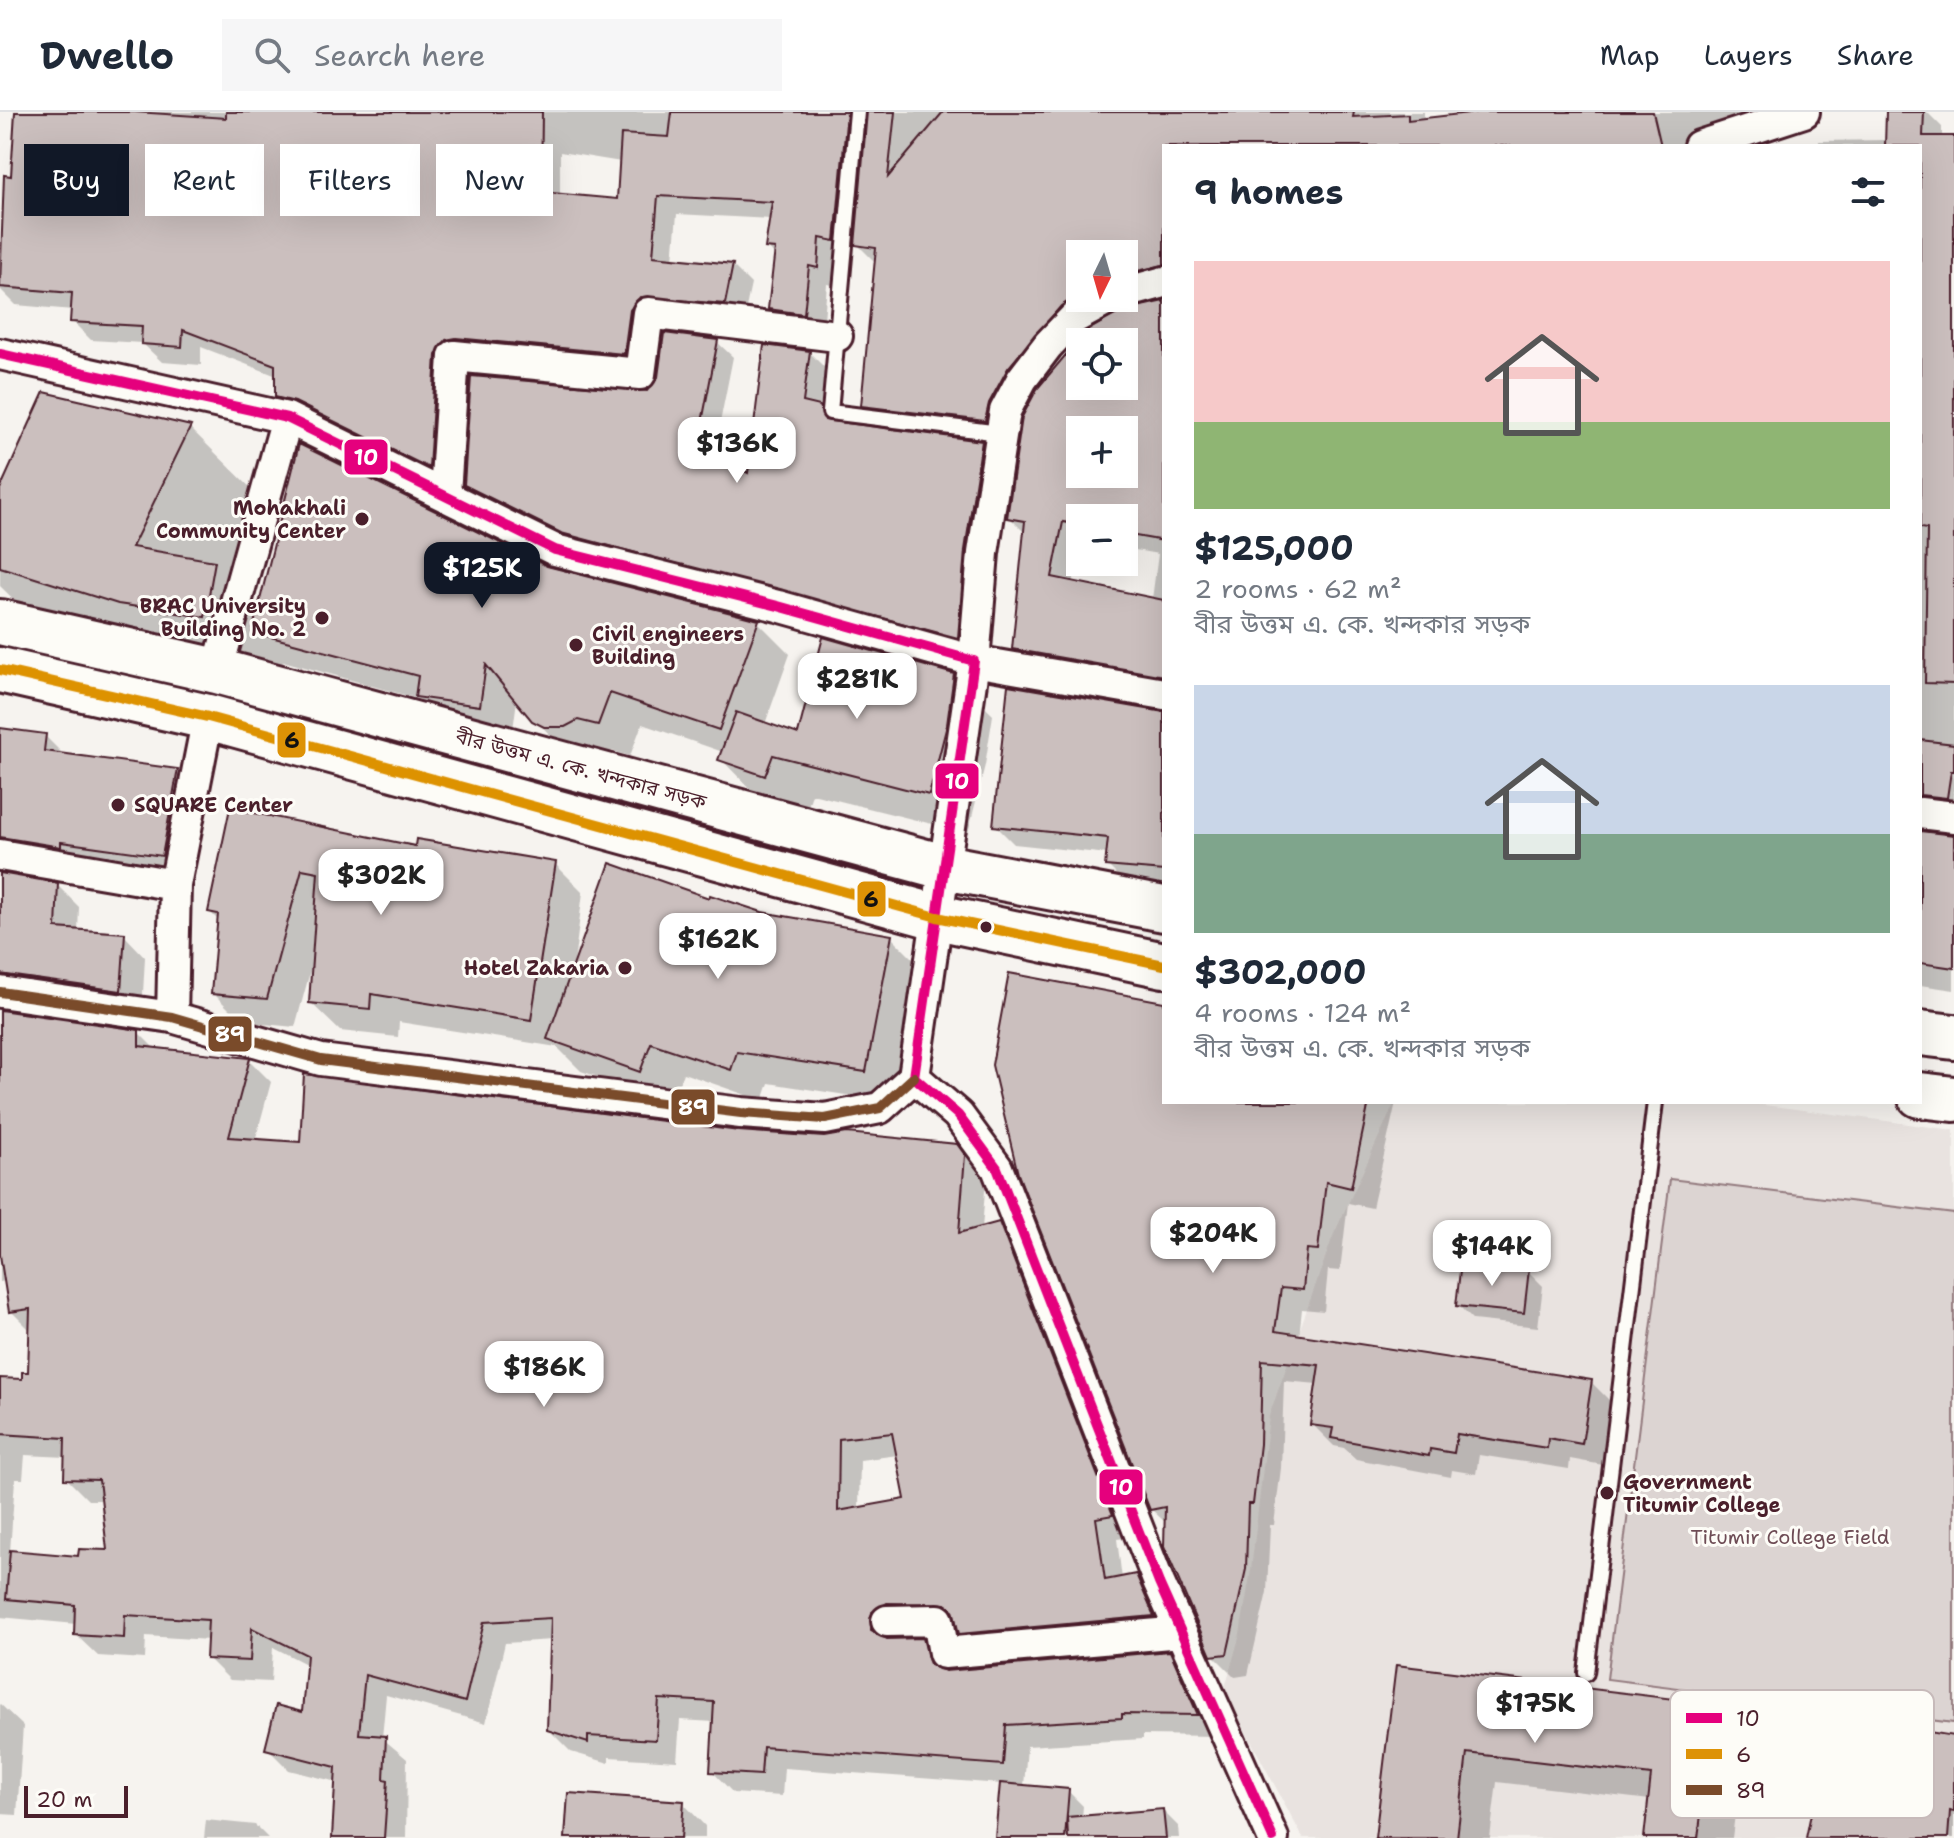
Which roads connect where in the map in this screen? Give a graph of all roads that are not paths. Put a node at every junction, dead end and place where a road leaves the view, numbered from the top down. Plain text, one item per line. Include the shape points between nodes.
1 (857, 112) edge
2 (1804, 112) edge
3 (1705, 144) edge
4 (1162, 283) edge
5 (1138, 289) edge
6 (1085, 312) edge
7 (837, 336) junction
8 (0, 354) edge
9 (287, 418) junction
10 (1000, 433) junction
11 (445, 494) junction
12 (0, 622) edge
13 (974, 661) junction
14 (0, 670) edge
15 (217, 671) junction
16 (1162, 694) edge
17 (208, 717) junction
18 (1922, 813) edge
19 (1954, 817) edge
20 (0, 855) edge
21 (944, 867) junction
22 (175, 885) junction
23 (1162, 909) edge
24 (937, 917) junction
25 (1162, 965) edge
26 (0, 992) edge
27 (172, 1017) junction
28 (1922, 1033) edge
29 (1954, 1037) edge
30 (914, 1077) junction
31 (1922, 1095) edge
32 (1954, 1099) edge
33 (1655, 1104) edge
34 (887, 1621) dead end
35 (1181, 1632) junction
36 (1586, 1673) dead end
37 (1273, 1838) edge

1 - 7 lane
2 - 3 street
4 - 5 street
6 - 10 street via 1048,345 1022,379
7 - 10 lane via 830,412
7 - 11 street via 648,313 640,374 454,356
8 - 9 street
9 - 11 street
9 - 15 street
10 - 13 street
11 - 13 street via 555,550
12 - 15 main road, বীর উত্তম এ. কে. খন্দকার সড়ক
13 - 16 street
13 - 21 street
14 - 17 main road
15 - 21 main road, বীর উত্তম এ. কে. খন্দকার সড়ক
17 - 22 street
17 - 24 main road
18 - 19 street
20 - 22 street
21 - 23 main road, বীর উত্তম এ. কে. খন্দকার সড়ক
21 - 24 street
22 - 27 street
24 - 25 main road
24 - 30 street
26 - 27 street
27 - 30 street via 321,1060 741,1113 825,1119 880,1108
28 - 29 main road
30 - 35 street via 958,1115 997,1168
31 - 32 main road
33 - 36 lane
34 - 35 street via 938,1620 944,1653
35 - 37 street

